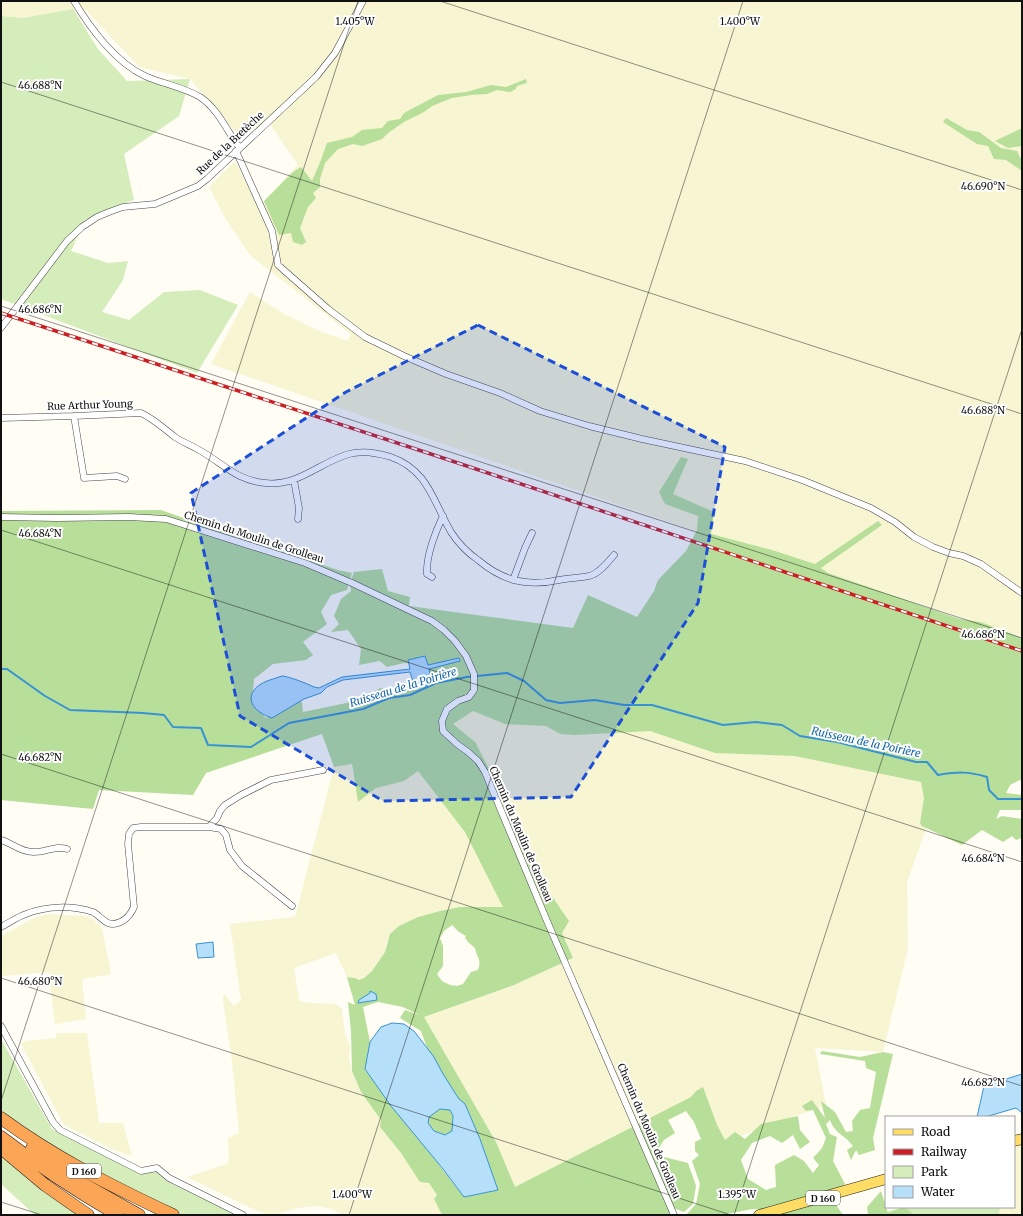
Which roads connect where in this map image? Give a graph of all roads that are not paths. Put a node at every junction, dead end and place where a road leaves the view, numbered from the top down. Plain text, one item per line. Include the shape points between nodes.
1 (74, 1) edge
2 (363, 1) edge
3 (238, 149) junction
4 (1, 328) edge
5 (74, 416) junction
6 (1, 418) edge
7 (125, 479) dead end
8 (294, 480) junction
9 (443, 516) junction
10 (1, 517) edge
11 (298, 520) dead end
12 (532, 534) dead end
13 (614, 555) dead end
14 (432, 577) dead end
15 (513, 580) junction
16 (1022, 593) edge
17 (323, 770) dead end
18 (209, 827) junction
19 (1, 840) edge
20 (67, 849) dead end
21 (292, 906) dead end
22 (1, 927) edge
23 (1, 1026) edge
24 (1, 1118) edge
25 (1, 1124) edge
26 (1, 1137) edge
27 (1, 1148) edge
28 (885, 1179) edge
29 (88, 1215) edge
30 (118, 1215) edge
31 (139, 1215) edge
32 (172, 1215) edge
33 (243, 1215) edge
34 (674, 1215) edge
35 (759, 1215) edge

1 - 3 street via 86,20 128,66 145,76 188,91 211,106
2 - 3 street, Rue de la Bretèche via 335,53 316,77
3 - 4 street, Rue de la Bretèche via 198,186 155,204 123,207 97,217 82,227 67,241
3 - 16 street via 272,231 278,265 334,314 365,337 446,374 500,393 540,411 642,439 745,461 802,480 870,508 933,547 981,564
5 - 6 street, Rue Arthur Young
5 - 7 street via 84,478 117,476
5 - 8 street, Rue Arthur Young via 140,413 236,474 266,483
8 - 9 street, Rue Arthur Young via 351,453 378,453 404,462 418,473
8 - 11 street via 299,508
9 - 14 street via 437,528 427,568 427,574
9 - 15 street, Rue Arthur Young via 452,533 468,553 487,568
10 - 34 street, Chemin du Moulin de Grolleau via 166,519 305,563 432,621 456,641 466,656 474,677 474,690 469,697 447,709 442,721 443,731 478,761 485,772
12 - 15 street
13 - 15 street, Rue Arthur Young via 600,570 590,576 532,583
17 - 18 street via 285,776 241,795 225,805
18 - 21 street via 221,829 226,835 230,850 242,866
18 - 22 street via 133,828 129,834 128,844 134,907 123,921 110,924 85,910 52,908 26,914
19 - 20 street via 17,849 33,852 54,848
23 - 33 street via 53,1122 60,1130 141,1170 157,1168 169,1178
24 - 32 highway, D 160 via 60,1157
25 - 31 highway, D 160 via 78,1181
26 - 30 highway, D 160 via 35,1164
27 - 29 highway via 45,1185
28 - 35 main road, D 160

